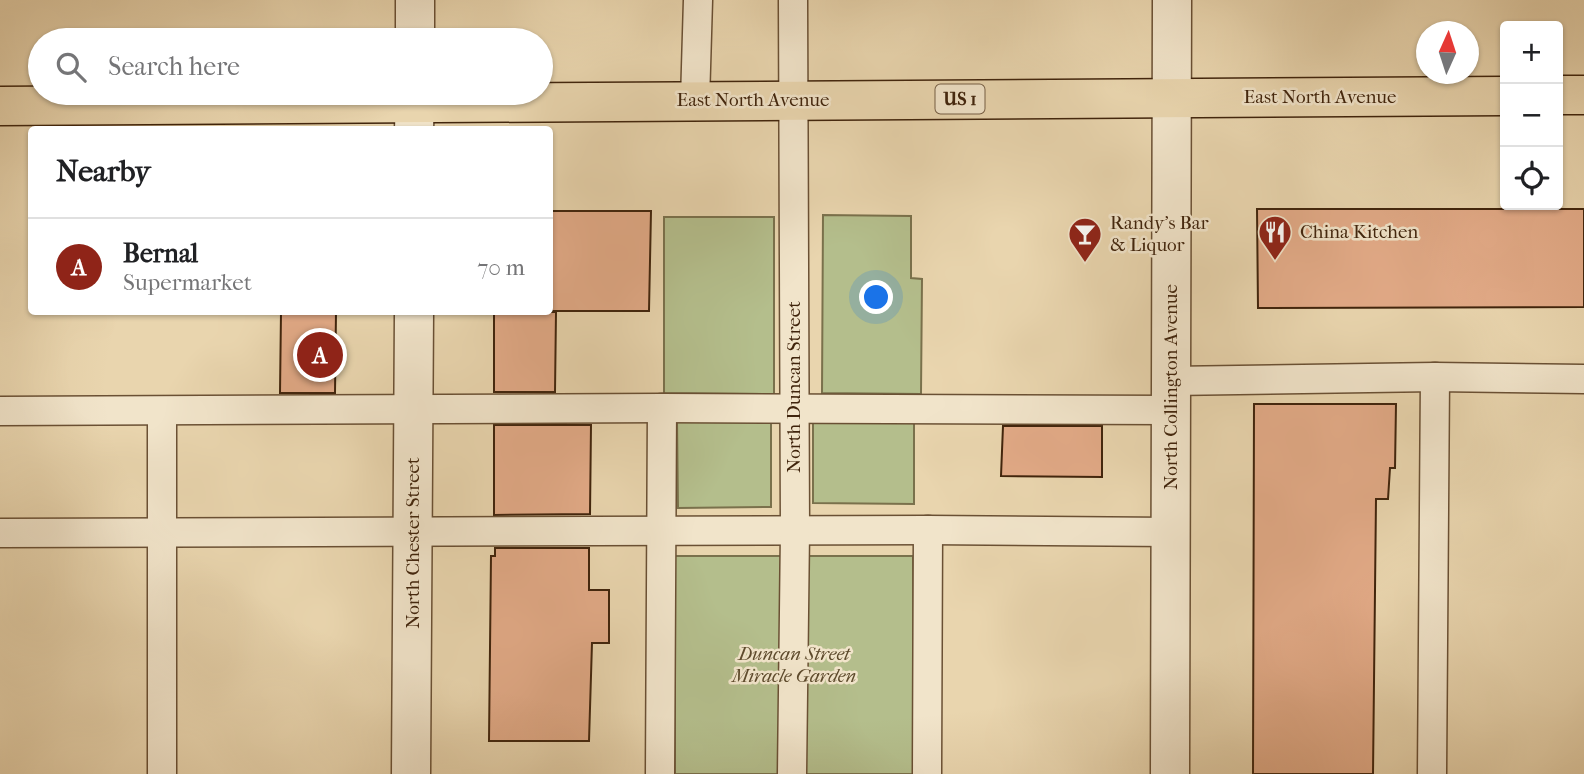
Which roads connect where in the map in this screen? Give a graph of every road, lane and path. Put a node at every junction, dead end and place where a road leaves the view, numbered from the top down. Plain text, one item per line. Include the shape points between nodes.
1 (415, 0) edge
2 (698, 0) edge
3 (793, 0) edge
4 (1172, 0) edge
5 (415, 28) edge
6 (1563, 95) edge
7 (1584, 95) edge
8 (1500, 96) edge
9 (1172, 97) junction
10 (793, 100) junction
11 (695, 101) junction
12 (534, 105) edge
13 (553, 105) edge
14 (0, 106) edge
15 (414, 108) edge
16 (414, 315) edge
17 (1436, 377) junction
18 (1584, 379) edge
19 (1171, 395) junction
20 (662, 408) junction
21 (794, 408) junction
22 (413, 409) junction
23 (0, 411) edge
24 (162, 411) junction
25 (928, 530) junction
26 (660, 531) junction
27 (795, 531) junction
28 (1171, 532) junction
29 (0, 533) edge
30 (412, 533) junction
31 (162, 534) junction
32 (162, 774) edge
33 (411, 774) edge
34 (660, 774) edge
35 (792, 774) edge
36 (927, 774) edge
37 (1170, 774) edge
38 (1432, 774) edge

1 - 5 street
2 - 11 lane
3 - 10 lane, North Duncan Street
4 - 9 street, North Collington Avenue
6 - 7 main road
8 - 9 main road, East North Avenue / US 1
9 - 10 main road, East North Avenue / US 1
9 - 19 street, North Collington Avenue
10 - 11 main road, East North Avenue / US 1
10 - 21 lane, North Duncan Street
11 - 13 main road, East North Avenue / US 1
12 - 15 main road, East North Avenue / US 1
14 - 15 main road, East North Avenue / US 1
16 - 22 street, North Chester Street
17 - 18 lane
17 - 19 lane
17 - 38 lane
19 - 21 lane
19 - 28 street, North Collington Avenue
20 - 21 lane
20 - 22 lane
20 - 26 lane
21 - 27 lane, North Duncan Street
22 - 24 lane
22 - 30 street, North Chester Street
23 - 24 lane
24 - 31 lane
25 - 27 lane
25 - 28 lane
25 - 36 lane
26 - 27 lane
26 - 30 lane
26 - 34 lane
27 - 35 lane, North Duncan Street
28 - 37 street, North Collington Avenue
29 - 31 lane
30 - 31 lane
30 - 33 street, North Chester Street
31 - 32 lane

